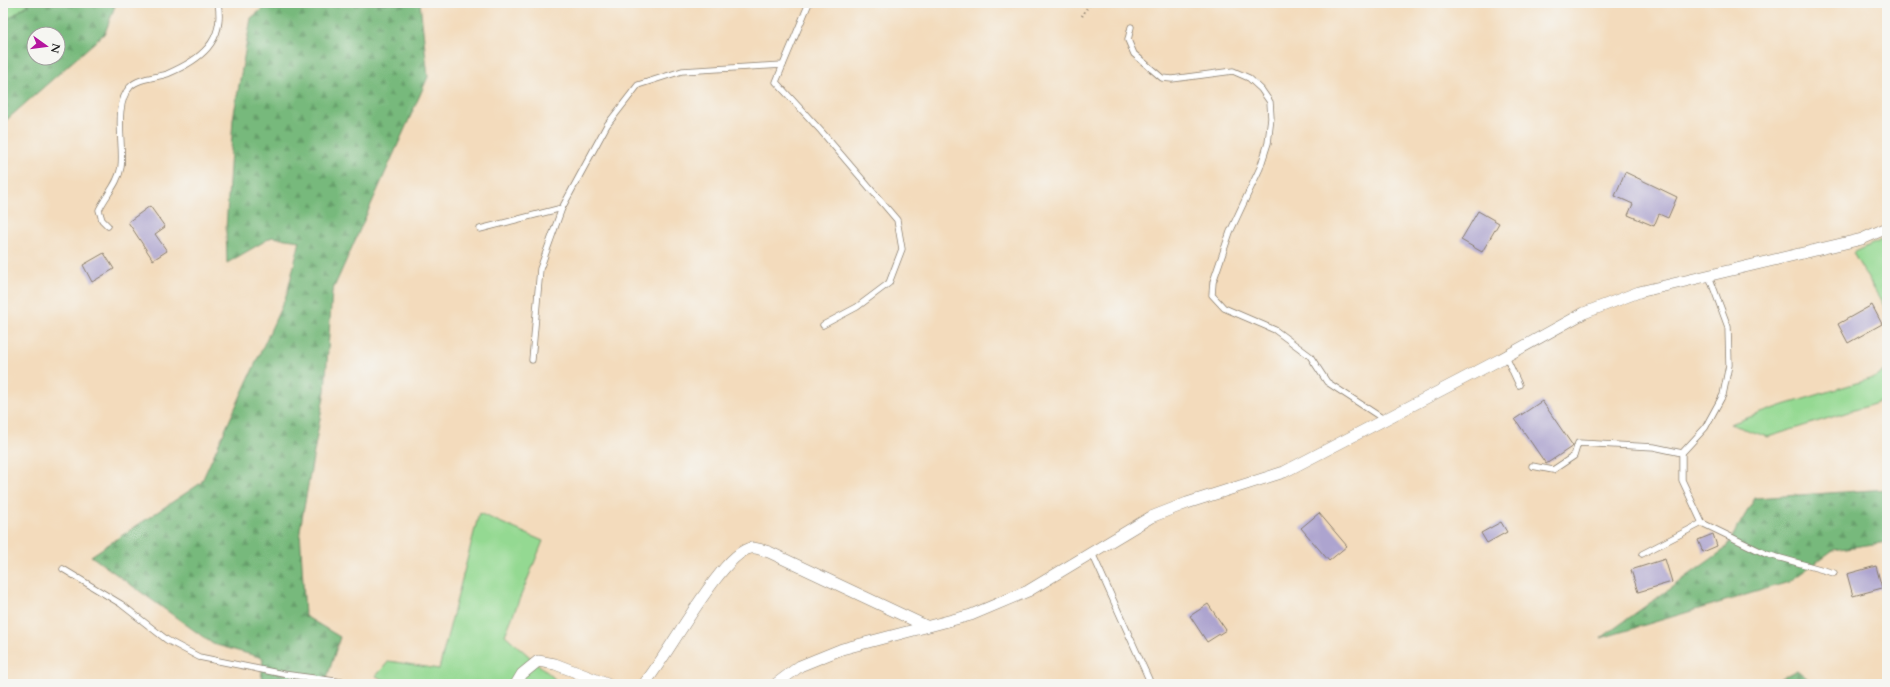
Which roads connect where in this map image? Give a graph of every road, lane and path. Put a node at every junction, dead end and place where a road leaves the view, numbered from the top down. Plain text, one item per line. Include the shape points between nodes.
1 (218, 3) edge
2 (809, 3) edge
3 (1090, 3) edge
4 (1082, 16) dead end
5 (1131, 27) dead end
6 (783, 65) junction
7 (562, 208) junction
8 (108, 226) dead end
9 (1887, 228) edge
10 (480, 229) dead end
11 (1709, 276) junction
12 (823, 325) dead end
13 (1506, 357) junction
14 (532, 360) dead end
15 (1519, 385) dead end
16 (1385, 420) junction
17 (1682, 453) junction
18 (1532, 466) dead end
19 (1702, 523) junction
20 (1092, 553) junction
21 (1642, 554) dead end
22 (63, 569) dead end
23 (1834, 573) dead end
24 (926, 626) junction
25 (358, 684) edge
26 (516, 684) edge
27 (607, 684) edge
28 (644, 684) edge
29 (776, 684) edge
30 (1151, 684) edge

1 - 8 lane via 221,17 218,32 212,44 202,54 167,74 135,82 129,88 122,105 120,172 117,182 99,210 102,220
2 - 6 lane
3 - 4 path
5 - 16 lane via 1128,40 1134,54 1162,78 1233,71 1249,78 1270,102 1268,143 1260,168 1228,238 1213,282 1212,295 1224,308 1275,330 1310,356 1327,382
6 - 7 lane via 682,71 638,85 607,125
6 - 12 lane via 776,82 897,220 902,250 889,283 857,307
7 - 10 lane
7 - 14 lane via 540,269
9 - 11 street via 1862,239
11 - 13 street via 1639,292 1584,313
11 - 17 lane via 1728,327 1730,365 1723,395 1705,428
13 - 15 lane
13 - 16 street
16 - 20 street via 1284,472 1151,517
17 - 18 lane via 1654,446 1578,443 1574,456 1553,470
17 - 19 lane via 1682,480
19 - 21 lane
19 - 23 lane via 1766,554
20 - 24 street via 1028,591 971,615
20 - 30 lane
22 - 25 lane via 121,604 168,640 199,657 283,674
24 - 28 street via 769,552 751,548 738,554 712,583
24 - 29 street via 842,649 800,666
26 - 27 street via 522,674 538,661 555,664

